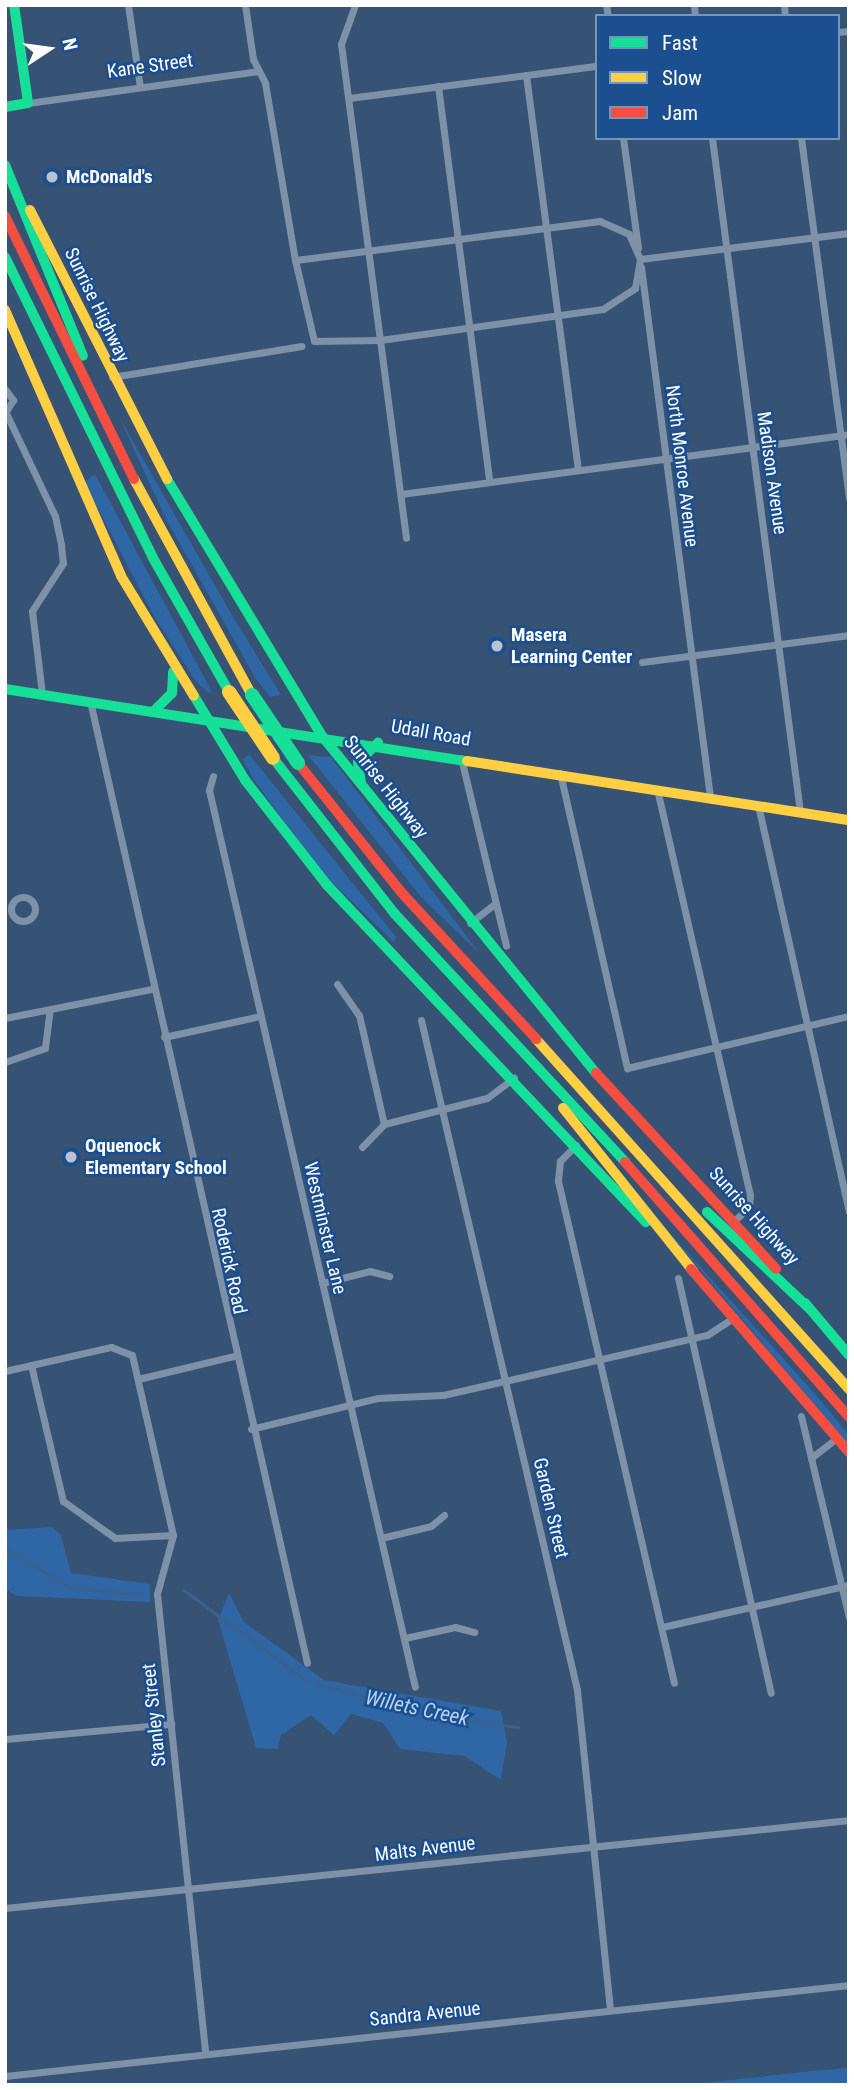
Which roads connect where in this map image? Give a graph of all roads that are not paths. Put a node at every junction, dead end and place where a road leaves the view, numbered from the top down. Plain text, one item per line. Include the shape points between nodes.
1 (14, 5) edge
2 (128, 5) edge
3 (245, 5) edge
4 (355, 5) edge
5 (595, 65) edge
6 (259, 71) junction
7 (526, 75) junction
8 (438, 86) junction
9 (140, 88) junction
10 (349, 98) junction
11 (28, 103) junction
12 (5, 107) edge
13 (623, 140) edge
14 (712, 140) edge
15 (801, 140) edge
16 (5, 165) edge
17 (5, 215) edge
18 (546, 227) junction
19 (849, 233) edge
20 (814, 237) junction
21 (457, 239) junction
22 (726, 248) junction
23 (369, 250) junction
24 (5, 257) edge
25 (640, 259) junction
26 (295, 260) junction
27 (5, 264) edge
28 (22, 291) junction
29 (5, 310) edge
30 (557, 316) junction
31 (469, 327) junction
32 (380, 340) junction
33 (301, 346) dead end
34 (112, 377) junction
35 (5, 389) edge
36 (6, 413) edge
37 (102, 414) junction
38 (845, 435) edge
39 (753, 446) junction
40 (665, 457) junction
41 (578, 470) junction
42 (489, 481) junction
43 (401, 494) junction
44 (849, 498) edge
45 (406, 538) dead end
46 (849, 635) edge
47 (779, 644) junction
48 (692, 656) junction
49 (642, 662) dead end
50 (173, 669) junction
51 (5, 689) edge
52 (42, 694) junction
53 (90, 701) junction
54 (154, 711) junction
55 (203, 719) junction
56 (322, 736) junction
57 (378, 743) junction
58 (461, 758) junction
59 (560, 773) junction
60 (213, 776) dead end
61 (657, 789) junction
62 (363, 793) junction
63 (709, 797) junction
64 (758, 805) junction
65 (800, 812) junction
66 (849, 820) edge
67 (494, 904) junction
68 (470, 923) junction
69 (506, 946) dead end
70 (337, 984) dead end
71 (152, 989) junction
72 (50, 1010) junction
73 (260, 1016) junction
74 (849, 1016) edge
75 (5, 1018) edge
76 (421, 1020) dead end
77 (806, 1026) junction
78 (164, 1037) junction
79 (716, 1047) junction
80 (526, 1055) junction
81 (5, 1062) edge
82 (514, 1078) junction
83 (441, 1110) junction
84 (384, 1124) junction
85 (576, 1145) junction
86 (362, 1147) dead end
87 (658, 1171) junction
88 (849, 1212) edge
89 (734, 1221) junction
90 (694, 1272) junction
91 (389, 1276) dead end
92 (678, 1278) dead end
93 (322, 1283) junction
94 (810, 1308) junction
95 (735, 1317) junction
96 (691, 1339) junction
97 (849, 1355) edge
98 (234, 1356) junction
99 (600, 1358) junction
100 (31, 1365) junction
101 (5, 1371) edge
102 (138, 1379) junction
103 (505, 1380) junction
104 (849, 1389) edge
105 (351, 1405) junction
106 (801, 1416) dead end
107 (849, 1417) edge
108 (251, 1429) junction
109 (837, 1438) junction
110 (849, 1452) edge
111 (811, 1458) junction
112 (444, 1515) dead end
113 (173, 1535) junction
114 (381, 1538) junction
115 (845, 1585) edge
116 (751, 1608) junction
117 (849, 1617) edge
118 (662, 1627) junction
119 (474, 1632) dead end
120 (405, 1638) junction
121 (307, 1664) dead end
122 (674, 1683) dead end
123 (415, 1688) dead end
124 (771, 1693) dead end
125 (171, 1724) junction
126 (5, 1739) edge
127 (849, 1819) edge
128 (593, 1845) junction
129 (188, 1889) junction
130 (5, 1908) edge
131 (849, 1985) edge
132 (610, 2009) junction
133 (205, 2054) junction
134 (5, 2076) edge

1 - 11 main road
2 - 9 street
3 - 6 street
4 - 10 street via 342,30
5 - 7 street
6 - 9 street, Kane Street
6 - 26 street
7 - 8 street
7 - 18 street
8 - 10 street
8 - 21 street
9 - 11 street, Kane Street
10 - 23 street
11 - 12 main road, Kane Street
13 - 25 street, North Monroe Avenue
14 - 22 street, Madison Avenue
15 - 20 street
16 - 34 main road, Sunrise Highway
16 - 37 main road
17 - 37 main road
18 - 21 street
18 - 25 street via 600,221 617,226 629,234
18 - 30 street
19 - 20 street
20 - 22 street
20 - 38 street
21 - 23 street
21 - 31 street
22 - 25 street
22 - 39 street, Madison Avenue
23 - 26 street
23 - 32 street
24 - 28 main road
25 - 30 street via 635,288 617,305
25 - 40 street, North Monroe Avenue
26 - 32 street via 314,341
27 - 28 main road
28 - 80 main road, bridge via 158,568 229,692 273,758 373,888
29 - 50 main road via 101,536
30 - 31 street
30 - 41 street
31 - 32 street
31 - 42 street
32 - 43 street
33 - 34 street
34 - 56 main road, Sunrise Highway via 253,628
35 - 36 street via 13,400
36 - 52 street via 55,516 63,563 33,611
37 - 87 main road, bridge via 185,582 298,762 408,900
38 - 39 street
38 - 44 street
39 - 40 street
39 - 47 street, Madison Avenue
40 - 41 street
40 - 48 street, North Monroe Avenue
41 - 42 street
42 - 43 street
43 - 45 street
46 - 47 street
47 - 48 street
47 - 65 street, Madison Avenue
48 - 49 street
48 - 63 street, North Monroe Avenue
50 - 54 main road via 172,693
50 - 55 main road
51 - 52 main road, Udall Road
52 - 53 main road, Udall Road
53 - 54 main road, Udall Road
53 - 71 street, Roderick Road
54 - 55 main road, Udall Road
55 - 56 main road, Udall Road
55 - 82 main road via 320,877
56 - 57 main road, Udall Road
56 - 62 main road, Sunrise Highway
57 - 58 main road, Udall Road
57 - 62 main road via 358,764
58 - 59 main road, Udall Road
58 - 67 street
59 - 61 main road, Udall Road
59 - 79 street via 627,1068
60 - 73 street, Westminster Lane via 209,790
61 - 63 main road, Udall Road
61 - 79 street
62 - 68 main road, Sunrise Highway
63 - 64 main road, Udall Road
64 - 65 main road, Udall Road
64 - 77 street
65 - 66 main road, Udall Road
67 - 68 street
67 - 69 street
68 - 89 main road, Sunrise Highway via 570,1044
70 - 84 street via 359,1015
71 - 72 street
71 - 78 street, Roderick Road
72 - 75 street
72 - 81 street via 45,1048
73 - 78 street
73 - 93 street, Westminster Lane
74 - 77 street
76 - 83 street, Garden Street
77 - 79 street
77 - 88 street
78 - 98 street, Roderick Road
79 - 89 street via 750,1195 749,1207
80 - 90 main road
80 - 107 main road
82 - 83 street via 492,1096
82 - 85 main road
83 - 84 street
83 - 103 street, Garden Street
84 - 86 street
85 - 90 main road
85 - 99 street via 560,1161 558,1181
87 - 94 main road
87 - 104 main road
89 - 94 main road, Sunrise Highway
90 - 95 main road
91 - 93 street via 370,1271
92 - 96 street
93 - 105 street, Westminster Lane
94 - 97 main road, Sunrise Highway
95 - 96 street
95 - 109 main road
96 - 99 street
96 - 116 street
98 - 102 street
98 - 108 street, Roderick Road
99 - 103 street
99 - 118 street
100 - 101 street
100 - 102 street, Stanley Street via 124,1347
100 - 113 street via 64,1501 115,1538
102 - 113 street, Stanley Street
103 - 105 street
103 - 128 street, Garden Street via 577,1690
105 - 108 street
105 - 114 street, Westminster Lane
106 - 111 street
108 - 121 street, Roderick Road
109 - 110 main road
109 - 111 street
111 - 115 street
112 - 114 street via 431,1526
113 - 125 street, Stanley Street via 157,1594
114 - 120 street, Westminster Lane
115 - 116 street
115 - 117 street
116 - 118 street
116 - 124 street
118 - 122 street
119 - 120 street via 455,1627
120 - 123 street, Westminster Lane
125 - 126 street
125 - 129 street, Stanley Street
127 - 128 street, Malts Avenue
128 - 129 street, Malts Avenue
128 - 132 street, Garden Street
129 - 130 street, Malts Avenue
129 - 133 street, Stanley Street
131 - 132 street, Sandra Avenue
132 - 133 street, Sandra Avenue
133 - 134 street, Sandra Avenue

